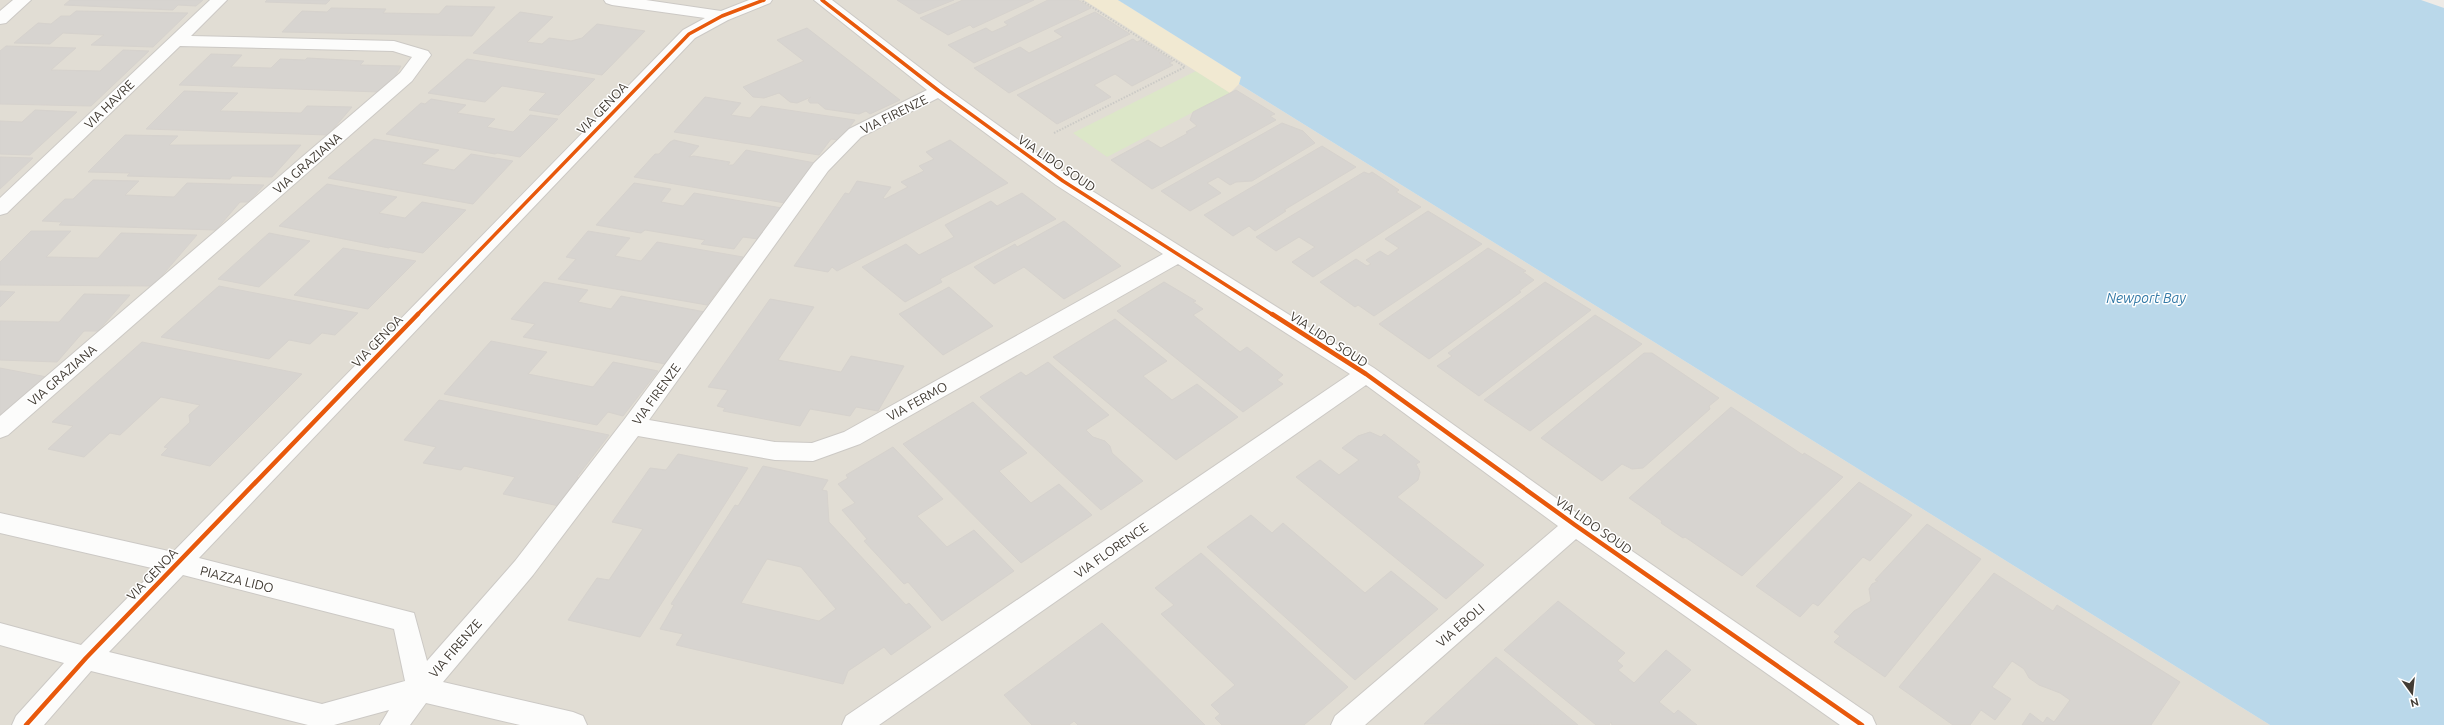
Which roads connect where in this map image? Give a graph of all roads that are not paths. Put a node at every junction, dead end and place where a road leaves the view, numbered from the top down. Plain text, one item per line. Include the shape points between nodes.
1 (23, 0) edge
2 (219, 0) edge
3 (612, 0) edge
4 (764, 0) edge
5 (822, 0) edge
6 (722, 16) junction
7 (0, 18) edge
8 (176, 41) junction
9 (939, 91) junction
10 (0, 209) edge
11 (1178, 254) junction
12 (1366, 374) junction
13 (632, 426) junction
14 (0, 429) edge
15 (0, 523) edge
16 (1575, 525) junction
17 (177, 564) junction
18 (0, 634) edge
19 (86, 658) junction
20 (420, 689) junction
21 (26, 725) edge
22 (394, 725) edge
23 (573, 725) edge
24 (856, 725) edge
25 (1345, 725) edge
26 (1862, 725) edge

1 - 7 street
2 - 8 street, VIA HAVRE
3 - 6 street
4 - 6 street, VIA GENOA
5 - 9 street, VIA LIDO SOUD
6 - 17 street, VIA GENOA via 688,34
8 - 10 street, VIA HAVRE
8 - 14 street, VIA GRAZIANA via 394,46 422,55 406,77
9 - 11 street, VIA LIDO SOUD via 1063,181
9 - 13 street, VIA FIRENZE via 855,133 821,167
11 - 12 street, VIA LIDO SOUD
11 - 13 street, VIA FERMO via 852,438 813,452 775,451
12 - 16 street, VIA LIDO SOUD
12 - 24 street, VIA FLORENCE
13 - 20 street, VIA FIRENZE via 524,568
15 - 17 street, PIAZZA LIDO
16 - 25 street, VIA EBOLI
16 - 26 street, VIA LIDO SOUD
17 - 19 street, VIA GENOA
17 - 20 street, PIAZZA LIDO via 405,621
18 - 19 street
19 - 20 street via 322,716
19 - 21 street, VIA GENOA
20 - 22 street, VIA FIRENZE
20 - 23 street

